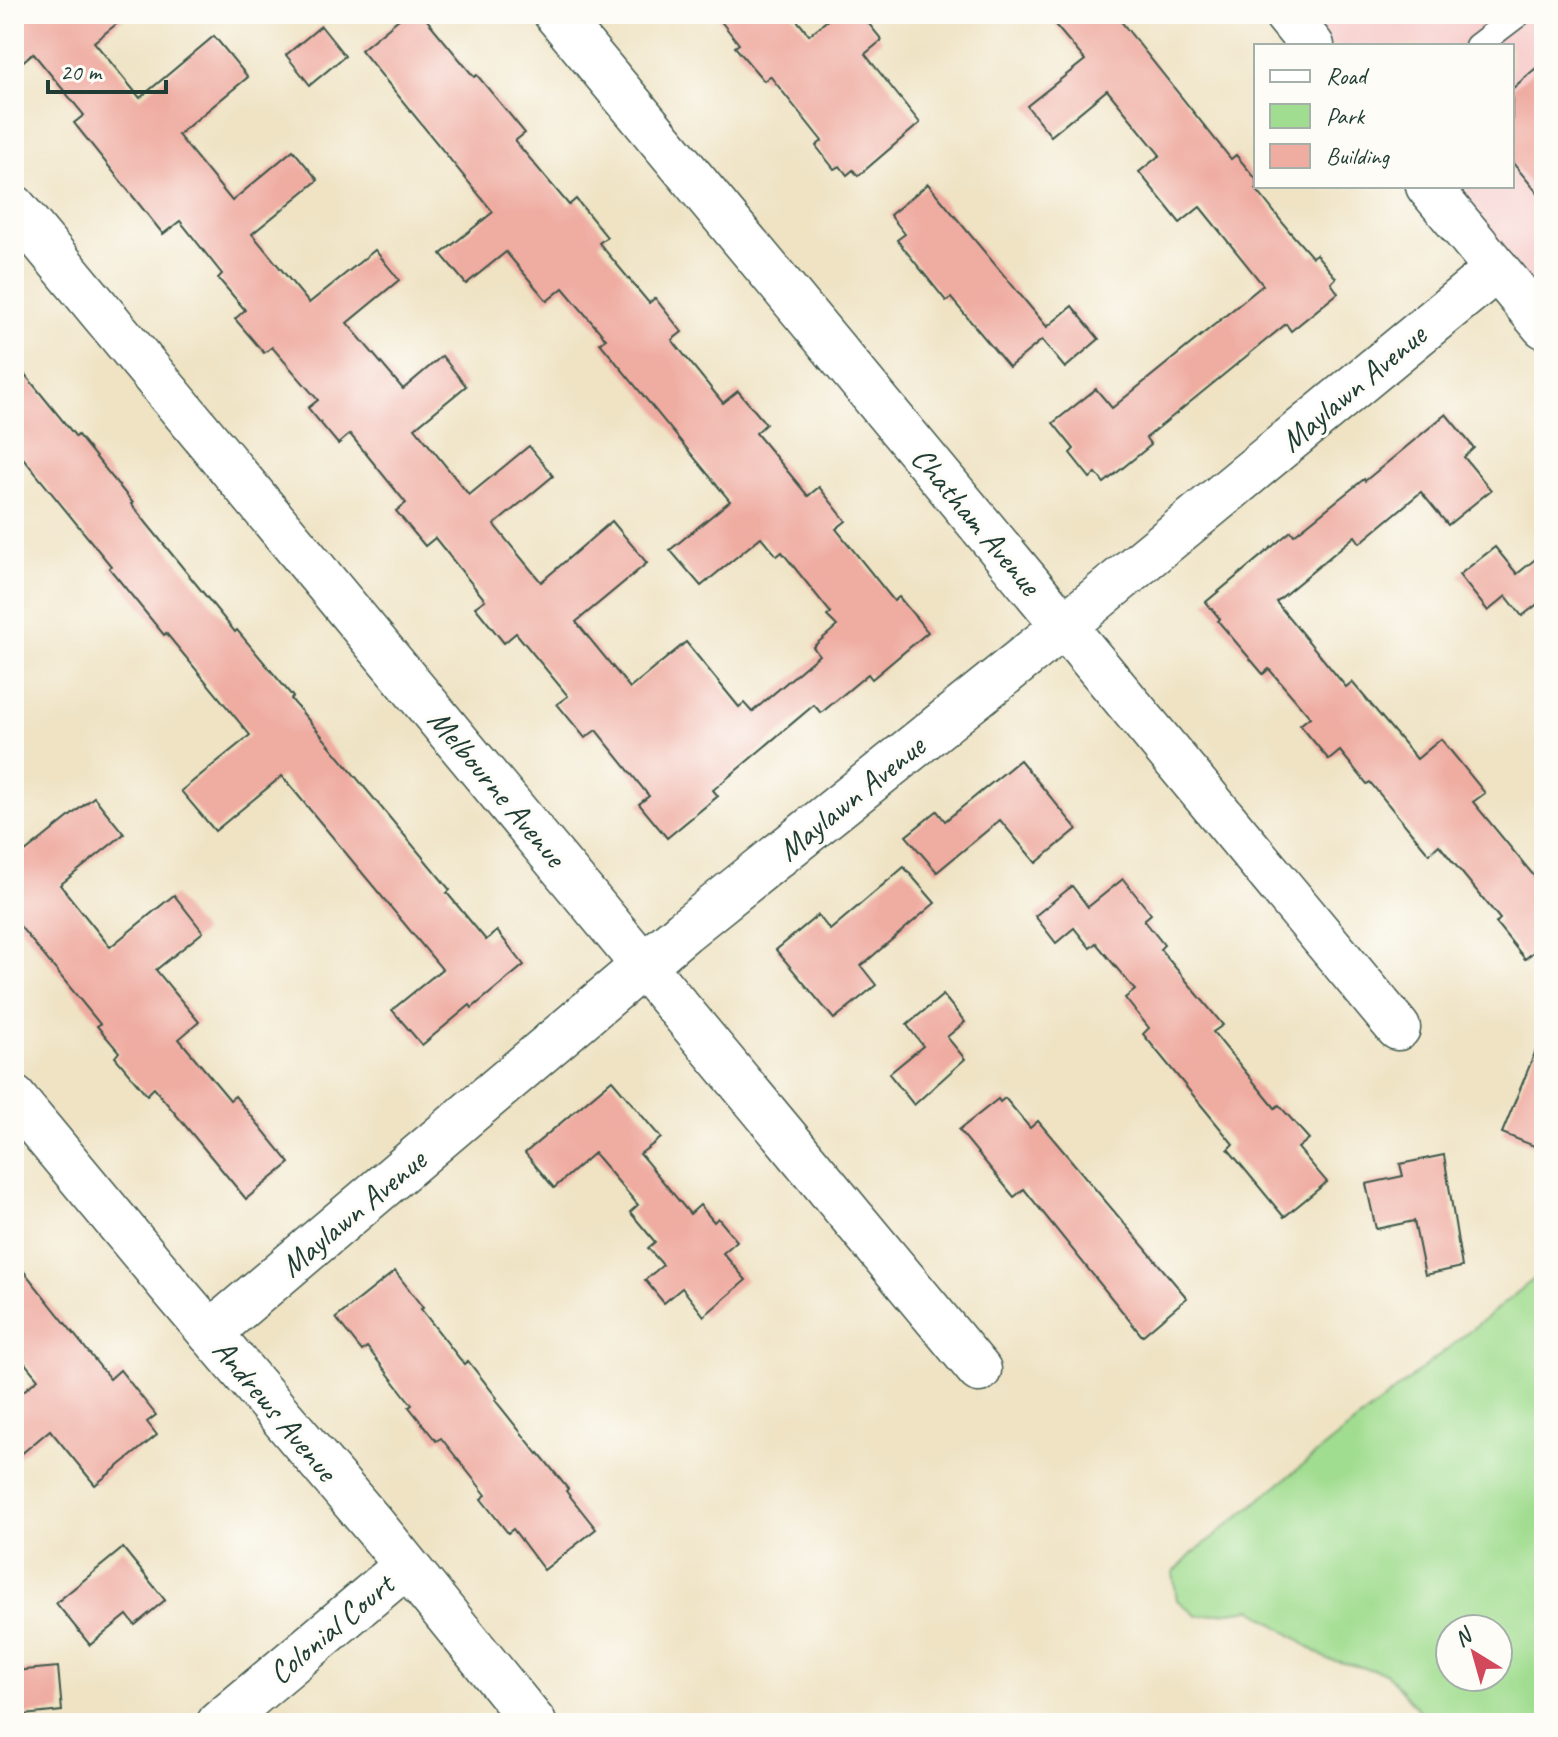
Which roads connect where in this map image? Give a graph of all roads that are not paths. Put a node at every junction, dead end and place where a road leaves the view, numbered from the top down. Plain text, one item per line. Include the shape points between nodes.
1 (556, 14) edge
2 (1286, 14) edge
3 (1519, 14) edge
4 (1310, 44) edge
5 (1480, 44) edge
6 (1430, 188) edge
7 (14, 207) edge
8 (1497, 269) junction
9 (1544, 326) edge
10 (1064, 626) junction
11 (644, 966) junction
12 (1398, 1028) dead end
13 (14, 1098) edge
14 (210, 1333) junction
15 (979, 1370) dead end
16 (406, 1566) junction
17 (219, 1723) edge
18 (534, 1723) edge

1 - 10 street, Chatham Avenue
2 - 4 street
3 - 5 lane
6 - 8 street
7 - 11 street, Melbourne Avenue
8 - 9 street
8 - 10 street, Maylawn Avenue
10 - 11 street, Maylawn Avenue
10 - 12 street, Chatham Avenue
11 - 14 street, Maylawn Avenue
11 - 15 street, Melbourne Avenue
13 - 14 street, Andrews Avenue
14 - 16 street, Andrews Avenue
16 - 17 street, Colonial Court
16 - 18 street, Andrews Avenue

